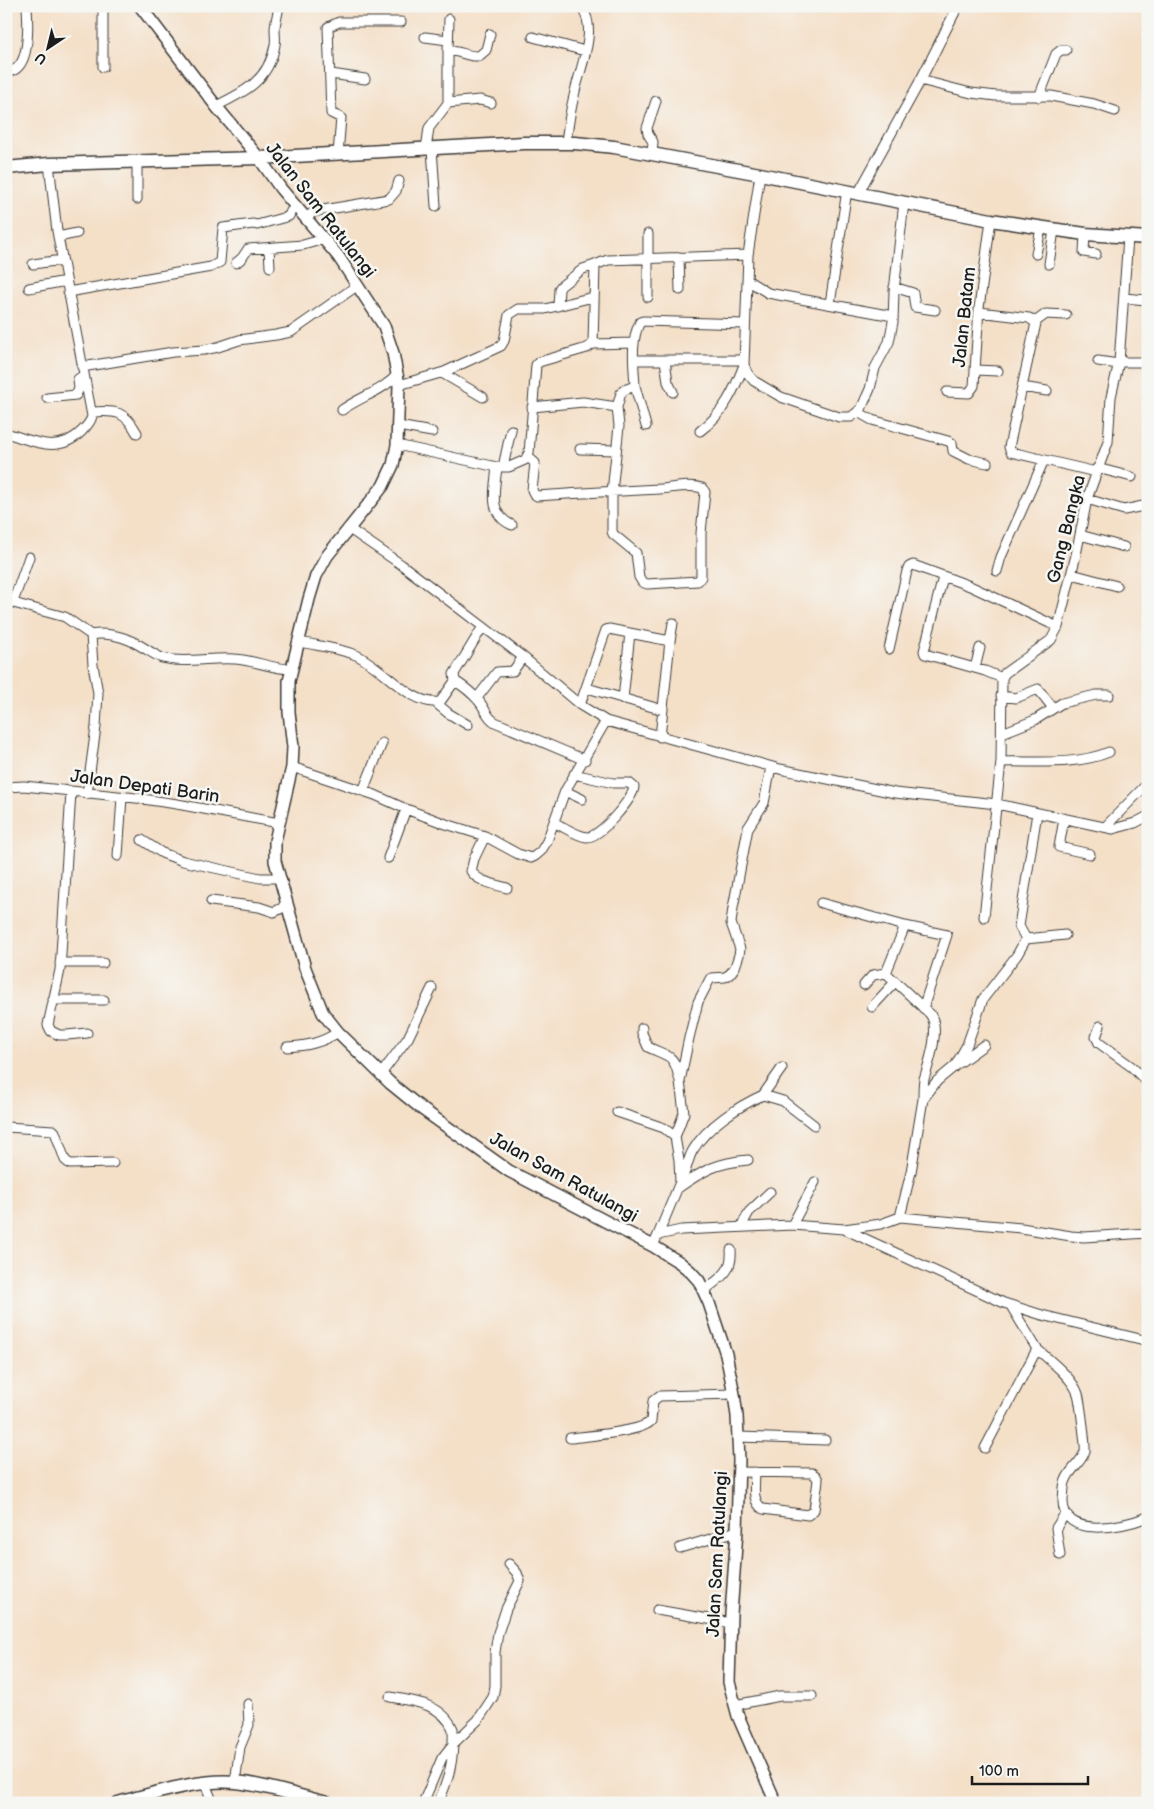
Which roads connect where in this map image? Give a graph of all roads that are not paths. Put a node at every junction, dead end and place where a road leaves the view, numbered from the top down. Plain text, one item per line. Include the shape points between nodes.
1 (28, 6) edge
2 (103, 6) edge
3 (140, 6) edge
4 (279, 6) edge
5 (958, 6) edge
6 (582, 9) dead end
7 (449, 19) dead end
8 (401, 22) dead end
9 (490, 34) dead end
10 (425, 37) dead end
11 (533, 37) dead end
12 (448, 40) junction
13 (1066, 50) dead end
14 (448, 51) junction
15 (585, 51) junction
16 (103, 67) dead end
17 (6, 72) edge
18 (330, 74) junction
19 (365, 79) dead end
20 (920, 80) junction
21 (1039, 97) junction
22 (656, 101) dead end
23 (448, 103) junction
24 (491, 103) dead end
25 (216, 106) junction
26 (1115, 111) dead end
27 (566, 142) junction
28 (429, 149) junction
29 (338, 154) junction
30 (652, 154) junction
31 (259, 158) junction
32 (137, 162) junction
33 (49, 164) junction
34 (6, 168) edge
35 (760, 174) junction
36 (398, 181) dead end
37 (853, 191) junction
38 (137, 199) dead end
39 (904, 202) junction
40 (436, 206) dead end
41 (297, 208) junction
42 (305, 218) junction
43 (992, 220) junction
44 (1048, 229) junction
45 (77, 234) dead end
46 (648, 234) dead end
47 (1085, 234) junction
48 (58, 237) junction
49 (1128, 237) junction
50 (1148, 238) edge
51 (324, 239) junction
52 (269, 248) junction
53 (1036, 254) dead end
54 (1096, 254) dead end
55 (748, 255) junction
56 (679, 257) junction
57 (649, 258) junction
58 (62, 260) junction
59 (236, 263) dead end
60 (33, 264) dead end
61 (1049, 264) dead end
62 (595, 265) junction
63 (270, 267) dead end
64 (747, 280) junction
65 (66, 281) junction
66 (358, 285) junction
67 (894, 287) junction
68 (29, 288) dead end
69 (680, 290) dead end
70 (68, 292) junction
71 (594, 296) junction
72 (648, 297) dead end
73 (1124, 298) junction
74 (1147, 300) edge
75 (830, 304) junction
76 (558, 306) junction
77 (935, 310) dead end
78 (979, 312) junction
79 (1066, 315) dead end
80 (893, 316) junction
81 (1035, 322) junction
82 (745, 324) junction
83 (634, 343) junction
84 (593, 344) junction
85 (634, 360) junction
86 (665, 360) junction
87 (1098, 361) dead end
88 (1148, 362) edge
89 (744, 363) junction
90 (1119, 363) junction
91 (975, 370) junction
92 (83, 371) junction
93 (998, 371) dead end
94 (442, 372) junction
95 (398, 380) junction
96 (635, 386) junction
97 (1022, 387) junction
98 (1047, 391) dead end
99 (673, 392) dead end
100 (947, 392) dead end
101 (483, 397) dead end
102 (48, 398) dead end
103 (532, 406) junction
104 (617, 407) junction
105 (342, 410) dead end
106 (92, 412) junction
107 (858, 412) junction
108 (398, 426) junction
109 (646, 426) dead end
110 (511, 430) dead end
111 (700, 431) dead end
112 (6, 432) edge
113 (432, 432) dead end
114 (137, 433) dead end
115 (397, 445) junction
116 (580, 449) dead end
117 (616, 450) junction
118 (528, 458) junction
119 (1044, 460) junction
120 (987, 463) dead end
121 (500, 467) junction
122 (1096, 470) junction
123 (1132, 477) dead end
124 (612, 492) junction
125 (1087, 499) junction
126 (1148, 505) edge
127 (512, 525) dead end
128 (348, 528) junction
129 (1080, 535) junction
130 (1124, 547) dead end
131 (29, 557) dead end
132 (997, 572) dead end
133 (1072, 574) junction
134 (943, 576) junction
135 (1117, 586) dead end
136 (10, 602) edge
137 (673, 623) dead end
138 (1058, 627) junction
139 (482, 628) junction
140 (630, 633) junction
141 (91, 635) junction
142 (670, 641) junction
143 (300, 642) junction
144 (980, 648) dead end
145 (889, 649) dead end
146 (523, 657) junction
147 (975, 668) junction
148 (291, 669) junction
149 (1002, 678) junction
150 (455, 681) junction
151 (587, 688) junction
152 (1109, 695) dead end
153 (1001, 696) junction
154 (476, 698) junction
155 (623, 699) junction
156 (436, 703) junction
157 (580, 705) junction
158 (1053, 708) junction
159 (663, 710) junction
160 (606, 721) junction
161 (468, 725) dead end
162 (1002, 733) junction
163 (660, 737) junction
164 (382, 743) dead end
165 (1109, 752) dead end
166 (585, 760) junction
167 (1001, 762) junction
168 (292, 766) junction
169 (771, 767) junction
170 (574, 774) junction
171 (1148, 782) edge
172 (6, 787) edge
173 (565, 790) junction
174 (364, 791) junction
175 (70, 792) junction
176 (87, 794) junction
177 (122, 796) junction
178 (582, 799) dead end
179 (997, 804) junction
180 (406, 809) junction
181 (1037, 813) junction
182 (1148, 816) edge
183 (1064, 819) junction
184 (555, 823) junction
185 (279, 824) junction
186 (1106, 826) junction
187 (485, 836) junction
188 (142, 840) dead end
189 (1090, 854) dead end
190 (118, 856) dead end
191 (388, 858) dead end
192 (280, 878) junction
193 (507, 888) dead end
194 (211, 901) dead end
195 (286, 902) junction
196 (821, 903) dead end
197 (984, 917) dead end
198 (905, 926) junction
199 (1065, 935) dead end
200 (1026, 939) junction
201 (103, 963) dead end
202 (60, 964) junction
203 (886, 973) junction
204 (895, 982) junction
205 (864, 984) dead end
206 (432, 988) dead end
207 (53, 1000) junction
208 (104, 1000) dead end
209 (872, 1007) dead end
210 (923, 1008) junction
211 (1100, 1026) dead end
212 (642, 1028) dead end
213 (338, 1032) junction
214 (87, 1034) dead end
215 (984, 1045) dead end
216 (287, 1047) dead end
217 (955, 1066) junction
218 (782, 1068) dead end
219 (381, 1074) junction
220 (680, 1081) junction
221 (1148, 1083) edge
222 (763, 1095) junction
223 (923, 1099) junction
224 (617, 1112) dead end
225 (814, 1125) dead end
226 (6, 1127) edge
227 (675, 1137) junction
228 (748, 1160) dead end
229 (113, 1163) dead end
230 (815, 1182) dead end
231 (678, 1186) junction
232 (770, 1192) dead end
233 (900, 1217) junction
234 (792, 1225) junction
235 (741, 1227) junction
236 (844, 1229) junction
237 (1148, 1233) edge
238 (658, 1235) junction
239 (652, 1246) junction
240 (730, 1250) dead end
241 (704, 1291) junction
242 (1011, 1306) junction
243 (1148, 1341) edge
244 (1037, 1348) junction
245 (734, 1394) junction
246 (738, 1437) junction
247 (570, 1438) dead end
248 (825, 1440) dead end
249 (985, 1448) dead end
250 (738, 1472) junction
251 (755, 1472) junction
252 (1065, 1514) junction
253 (1148, 1517) edge
254 (737, 1531) junction
255 (680, 1548) dead end
256 (1060, 1555) dead end
257 (509, 1564) dead end
258 (657, 1610) dead end
259 (731, 1623) junction
260 (812, 1696) dead end
261 (390, 1697) dead end
262 (248, 1704) dead end
263 (735, 1705) junction
264 (454, 1743) junction
265 (235, 1782) junction
266 (205, 1784) junction
267 (118, 1803) edge
268 (213, 1803) edge
269 (327, 1803) edge
270 (423, 1803) edge
271 (438, 1803) edge
272 (776, 1803) edge

1 - 17 street via 29,28 23,58 16,69
2 - 16 street
3 - 25 street, Jalan Sam Ratulangi
4 - 25 street via 276,43 260,78 243,93
5 - 20 street
6 - 15 street via 588,23
7 - 12 street
8 - 18 street via 339,22 330,26
9 - 14 street via 486,50 479,56
10 - 12 street
11 - 15 street
12 - 14 street
13 - 21 street via 1056,54
14 - 23 street
15 - 27 street
18 - 19 street
18 - 29 street via 331,114 341,118
20 - 21 street via 980,94
20 - 37 street
21 - 26 street via 1051,96
22 - 30 street via 647,131 653,142
23 - 24 street via 480,100
23 - 28 street via 429,128
25 - 31 street, Jalan Sam Ratulangi
27 - 28 main road
27 - 30 main road
28 - 29 main road
28 - 40 street
29 - 31 main road
30 - 35 main road
31 - 32 main road
31 - 41 street, Jalan Sam Ratulangi
32 - 33 main road
32 - 38 street
33 - 34 main road
33 - 48 street
35 - 37 main road
35 - 55 street
36 - 42 street via 396,191 389,199 314,212
37 - 39 main road
37 - 75 street
39 - 43 main road
39 - 67 street
41 - 42 street, Jalan Sam Ratulangi
41 - 70 street via 286,218 258,225 223,228 220,262 211,267
42 - 51 street, Jalan Sam Ratulangi
43 - 44 main road
43 - 78 street, Jalan Batam
44 - 47 main road
44 - 53 street
44 - 61 street
45 - 48 street
46 - 57 street
47 - 49 main road
47 - 54 street via 1084,252
48 - 58 street
49 - 50 main road
49 - 73 street, Gang Bangka
51 - 52 street via 304,245
51 - 66 street, Jalan Sam Ratulangi
52 - 59 street via 248,249
52 - 63 street
55 - 56 street
55 - 64 street
56 - 57 street
56 - 69 street
57 - 62 street via 608,260
57 - 72 street
58 - 60 street
58 - 65 street
62 - 71 street
62 - 76 street via 583,269 561,286
64 - 75 street via 768,293
64 - 82 street
65 - 68 street
65 - 70 street
66 - 92 street via 291,332
66 - 95 street, Jalan Sam Ratulangi via 384,326
67 - 77 street via 913,293 915,307
67 - 80 street
70 - 92 street
71 - 76 street
71 - 84 street
73 - 74 street
73 - 90 street, Gang Bangka
75 - 80 street
76 - 94 street via 545,310 518,309 509,315 501,346
78 - 81 street via 1029,318
78 - 91 street, Jalan Batam
79 - 81 street via 1046,314
80 - 107 street via 889,342
81 - 97 street
82 - 83 street via 643,321 638,325
82 - 89 street
83 - 84 street
83 - 85 street
84 - 103 street via 536,365
85 - 86 street
85 - 96 street
86 - 89 street
86 - 99 street via 664,368
87 - 90 street
88 - 90 street
89 - 107 street via 754,381 781,397 839,417 847,418
89 - 111 street via 731,397 710,424
90 - 122 street, Gang Bangka via 1111,397 1108,442
91 - 93 street
91 - 100 street, Jalan Batam via 974,386 969,393
92 - 102 street via 78,379 76,395
92 - 106 street
94 - 95 street
94 - 101 street
95 - 105 street
95 - 108 street, Jalan Sam Ratulangi
96 - 104 street via 621,393
96 - 109 street
97 - 98 street
97 - 119 street via 1010,449 1014,454
103 - 104 street via 583,402
103 - 118 street
104 - 117 street
106 - 112 street via 92,420 86,427 64,444 54,446
106 - 114 street via 122,414
107 - 120 street via 872,420 948,441 954,451 968,459
108 - 113 street
108 - 115 street, Jalan Sam Ratulangi
110 - 121 street
115 - 121 street
115 - 128 street, Jalan Sam Ratulangi via 393,465 383,486
116 - 117 street
117 - 124 street
118 - 121 street
118 - 124 street via 534,463 532,490 535,495
119 - 122 street
119 - 132 street
121 - 127 street via 493,500 500,518
122 - 123 street
122 - 125 street, Gang Bangka
124 - 124 street via 702,488 705,492 700,579 694,582 642,582 636,553 618,540 612,531
125 - 126 street via 1124,510
125 - 129 street, Gang Bangka
128 - 139 street
128 - 143 street, Jalan Sam Ratulangi via 316,576
129 - 130 street
129 - 133 street, Gang Bangka
131 - 136 street
133 - 135 street
133 - 138 street, Gang Bangka
134 - 138 street
134 - 145 street via 909,566
134 - 147 street via 924,653
136 - 141 street via 65,617
137 - 142 street
138 - 149 street, Gang Bangka via 1051,640
139 - 146 street
139 - 150 street via 454,674
140 - 142 street
140 - 151 street via 606,630
140 - 155 street
141 - 148 street via 120,637 164,658 195,661 237,659
141 - 176 street via 98,693
142 - 159 street
143 - 148 street, Jalan Sam Ratulangi
143 - 156 street via 356,655 414,695
144 - 147 street
146 - 154 street via 513,671 497,672
146 - 157 street
147 - 149 street
148 - 168 street, Jalan Sam Ratulangi
149 - 153 street
150 - 154 street
150 - 156 street via 443,699
151 - 155 street
151 - 157 street
152 - 158 street via 1096,695
153 - 158 street via 1016,698 1038,689
153 - 162 street
154 - 166 street via 495,722
155 - 159 street
156 - 161 street
157 - 160 street
158 - 162 street via 1035,720
159 - 163 street
160 - 163 street
160 - 166 street
162 - 167 street
163 - 169 street
164 - 174 street
165 - 167 street via 1084,760
166 - 170 street
167 - 179 street
168 - 174 street
168 - 185 street, Jalan Sam Ratulangi
169 - 179 street via 895,793
169 - 220 street via 764,804 748,828 735,900 731,923 740,949 735,967 725,977 710,979 698,1002
170 - 173 street
170 - 184 street via 612,783 629,783 634,787 633,792 624,806 591,836
171 - 186 street
172 - 175 street, Jalan Depati Barin
173 - 178 street
173 - 184 street
174 - 180 street
175 - 176 street, Jalan Depati Barin
175 - 202 street
176 - 177 street, Jalan Depati Barin
177 - 185 street, Jalan Depati Barin
177 - 190 street
179 - 181 street
179 - 197 street
180 - 187 street
180 - 191 street
181 - 183 street
181 - 200 street via 1019,926
182 - 186 street via 1123,827 1113,829
183 - 186 street
183 - 189 street via 1059,848
184 - 187 street via 541,852 531,858
185 - 192 street, Jalan Sam Ratulangi via 275,860
187 - 193 street via 471,870 480,880
188 - 192 street via 182,861 260,878
192 - 195 street, Jalan Sam Ratulangi
194 - 195 street via 274,912
195 - 213 street, Jalan Sam Ratulangi via 308,977 323,1013
196 - 198 street
198 - 203 street
198 - 210 street via 947,935
199 - 200 street
200 - 217 street via 983,999 967,1045
201 - 202 street
202 - 207 street
203 - 204 street
203 - 205 street via 875,974
204 - 209 street
204 - 210 street
206 - 219 street via 408,1038
207 - 208 street
207 - 214 street via 48,1024 52,1031 66,1035
210 - 223 street via 935,1022
211 - 221 street via 1096,1037 1099,1043
212 - 220 street via 648,1047 674,1061
213 - 216 street via 317,1043
213 - 219 street, Jalan Sam Ratulangi
215 - 217 street
217 - 223 street
218 - 222 street
219 - 239 street, Jalan Sam Ratulangi via 422,1109 509,1172
220 - 227 street via 684,1113
222 - 225 street via 783,1100
222 - 231 street via 738,1107 699,1141
223 - 233 street
224 - 227 street via 664,1128
226 - 229 street via 53,1130 65,1160 70,1164
227 - 231 street via 679,1160
228 - 231 street via 712,1166
230 - 234 street
231 - 238 street
232 - 235 street via 749,1212
233 - 236 street via 881,1224
233 - 237 street via 1071,1236
234 - 235 street
234 - 236 street
235 - 238 street via 681,1230
236 - 242 street
238 - 239 street
239 - 241 street, Jalan Sam Ratulangi via 680,1262
240 - 241 street via 728,1270
241 - 245 street, Jalan Sam Ratulangi via 726,1354
242 - 243 street
242 - 244 street
244 - 249 street
244 - 252 street via 1079,1396 1085,1451 1066,1480
245 - 246 street, Jalan Sam Ratulangi
245 - 247 street via 659,1396 653,1401 651,1420 644,1426
246 - 248 street
246 - 250 street, Jalan Sam Ratulangi
250 - 251 street
250 - 254 street, Jalan Sam Ratulangi
251 - 251 street via 755,1500 763,1509 808,1515 814,1510 818,1480 812,1473
252 - 253 street via 1078,1525 1097,1527
252 - 256 street via 1056,1528
254 - 255 street
254 - 259 street, Jalan Sam Ratulangi
257 - 264 street via 518,1572 520,1581 498,1633 493,1697 478,1720
258 - 259 street
259 - 263 street, Jalan Sam Ratulangi via 729,1682
260 - 263 street via 780,1696
261 - 264 street via 423,1703 441,1714 453,1729
262 - 265 street via 249,1725 240,1747
263 - 272 street, Jalan Sam Ratulangi
264 - 270 street via 442,1758
264 - 271 street via 450,1775
265 - 266 main road
265 - 269 main road
266 - 267 main road
266 - 268 street

